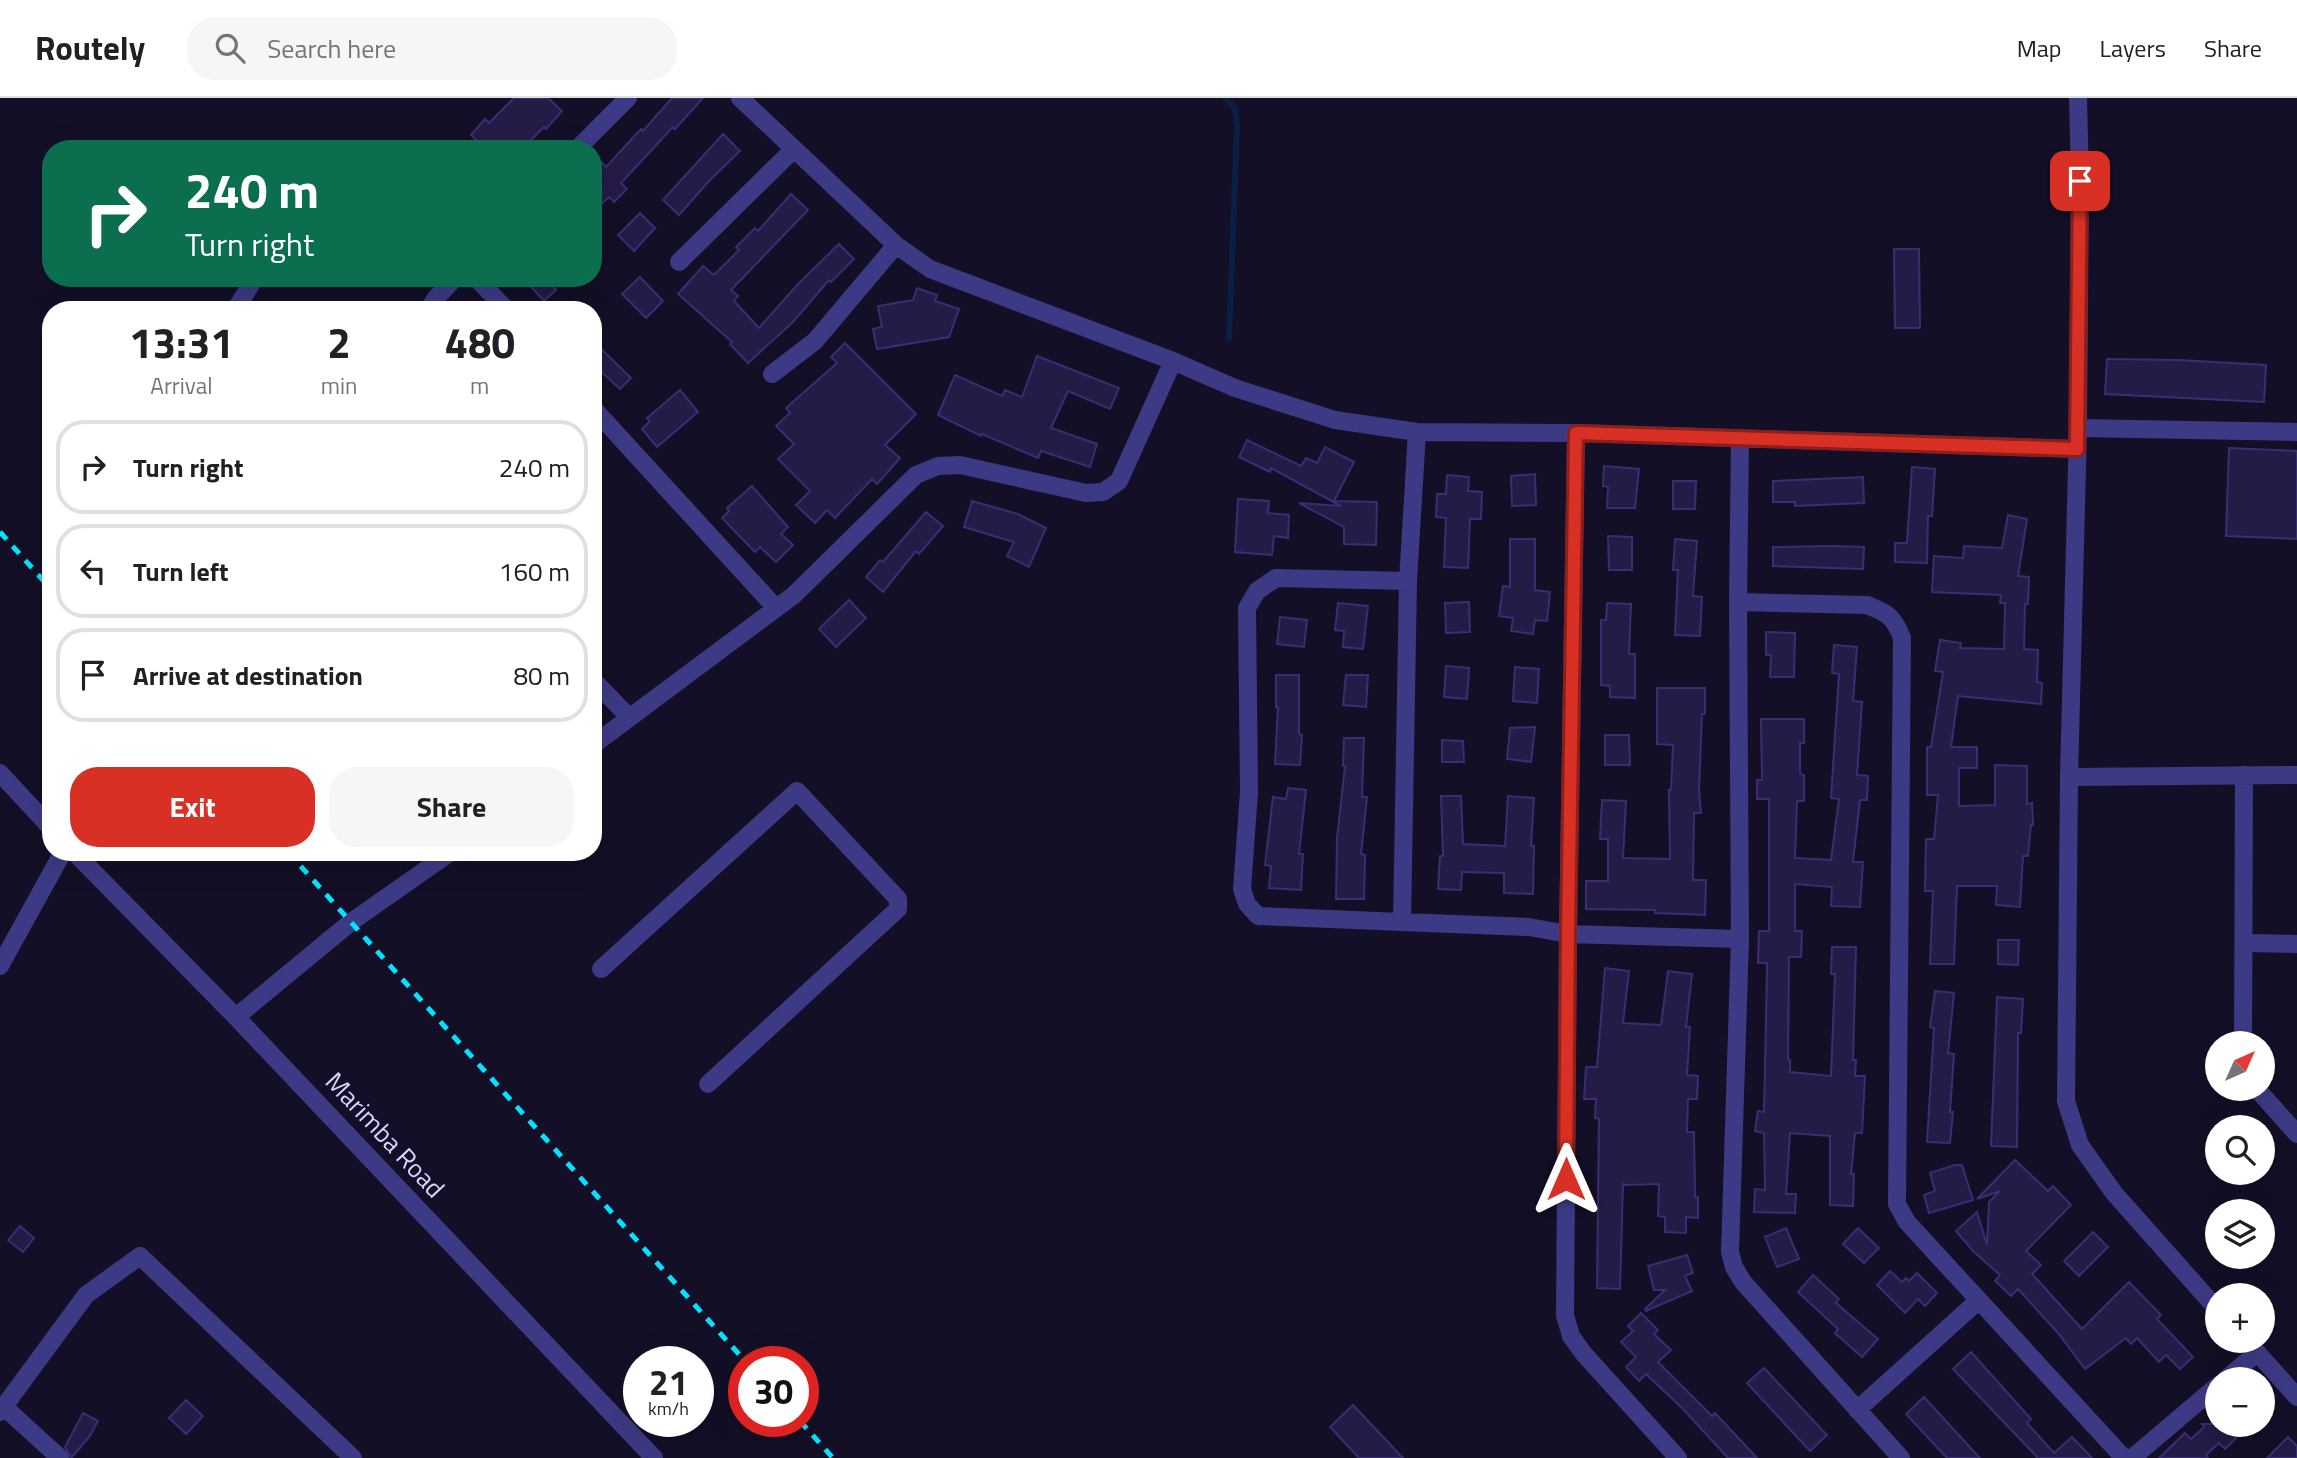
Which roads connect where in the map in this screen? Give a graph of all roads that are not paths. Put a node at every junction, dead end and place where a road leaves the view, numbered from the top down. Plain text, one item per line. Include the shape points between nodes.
1 (628, 98) edge
2 (740, 98) edge
3 (2078, 98) edge
4 (586, 140) edge
5 (794, 149) junction
6 (896, 245) junction
7 (679, 262) dead end
8 (446, 287) edge
9 (485, 287) edge
10 (434, 301) edge
11 (498, 301) edge
12 (1173, 361) junction
13 (772, 374) dead end
14 (602, 418) edge
15 (2078, 428) junction
16 (1417, 432) junction
17 (2297, 432) edge
18 (1576, 433) junction
19 (1740, 439) junction
20 (2077, 449) junction
21 (1408, 581) junction
22 (1738, 602) junction
23 (776, 608) junction
24 (602, 690) edge
25 (629, 718) junction
26 (602, 738) edge
27 (0, 773) edge
28 (2244, 775) junction
29 (2297, 775) edge
30 (2069, 777) junction
31 (42, 818) edge
32 (59, 861) edge
33 (83, 861) edge
34 (438, 861) edge
35 (1402, 922) junction
36 (1568, 934) junction
37 (1740, 939) junction
38 (2244, 943) junction
39 (2297, 944) edge
40 (0, 966) edge
41 (601, 969) dead end
42 (236, 1017) junction
43 (2243, 1031) edge
44 (708, 1084) dead end
45 (2268, 1101) edge
46 (2297, 1133) edge
47 (2205, 1295) edge
48 (1979, 1300) junction
49 (2246, 1353) edge
50 (2257, 1353) edge
51 (2235, 1367) edge
52 (2205, 1396) edge
53 (2297, 1396) edge
54 (2, 1410) edge
55 (1857, 1410) junction
56 (60, 1458) edge
57 (353, 1458) edge
58 (654, 1458) edge
59 (1678, 1458) edge
60 (1901, 1458) edge
61 (2124, 1458) edge
62 (2132, 1458) edge

1 - 4 street
2 - 5 street
3 - 15 street
5 - 6 street
5 - 7 street
6 - 12 street via 930,269
6 - 13 street via 815,341
8 - 10 street
9 - 11 street
12 - 16 street via 1235,388 1335,420
12 - 23 street via 1119,481 1103,492 1086,493 960,465 939,466 916,475
14 - 23 street
15 - 17 street
15 - 20 street
16 - 18 street
16 - 21 street
18 - 19 street
18 - 36 street
19 - 20 street
19 - 22 street
20 - 30 street
21 - 35 street
21 - 35 street via 1276,578 1257,591 1247,608 1249,792 1242,890 1258,916
22 - 37 street
22 - 48 street via 1867,605 1896,622 1902,638 1897,1204 1907,1222
23 - 25 street
24 - 25 street
25 - 26 street
27 - 31 street
28 - 29 street
28 - 30 street
28 - 38 street
30 - 47 street via 2066,1101 2080,1145 2114,1193
32 - 40 street
33 - 42 street, Marimba Road
34 - 42 street via 351,922
35 - 36 street via 1529,927
36 - 37 street
36 - 59 street via 1565,1315 1571,1336 1584,1354
37 - 55 street via 1730,1252 1744,1282
38 - 39 street
38 - 43 street
41 - 44 street via 797,791 898,899 898,909
42 - 58 street, Marimba Road
45 - 46 street
48 - 55 street
48 - 61 street
49 - 51 street
50 - 53 street
52 - 62 street
54 - 56 street
54 - 57 street via 86,1295 140,1256
55 - 60 street

